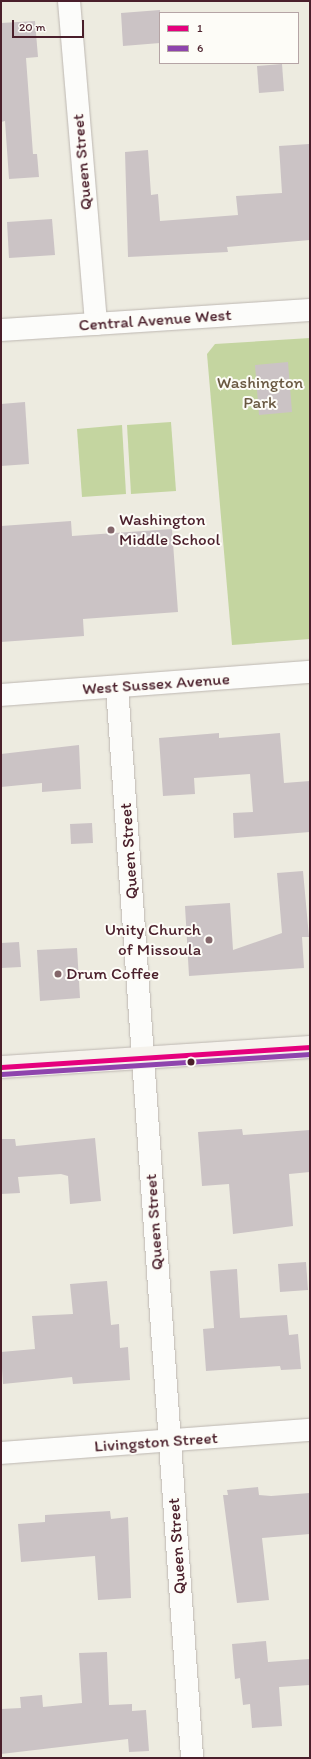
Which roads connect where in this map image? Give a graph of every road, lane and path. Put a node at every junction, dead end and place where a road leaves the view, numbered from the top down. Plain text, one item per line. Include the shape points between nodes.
1 (69, 1) edge
2 (310, 310) edge
3 (96, 324) junction
4 (1, 330) edge
5 (310, 672) edge
6 (117, 687) junction
7 (1, 695) edge
8 (310, 1047) edge
9 (143, 1058) junction
10 (1, 1067) edge
11 (310, 1430) edge
12 (170, 1441) junction
13 (1, 1453) edge
14 (192, 1758) edge

1 - 3 street, Queen Street
2 - 3 street, Central Avenue West
3 - 4 street, Central Avenue West
5 - 6 street, West Sussex Avenue
6 - 7 street, West Sussex Avenue
6 - 9 street, Queen Street
8 - 9 street
9 - 10 street
9 - 12 street, Queen Street
11 - 12 street, Livingston Street
12 - 13 street, Livingston Street
12 - 14 street, Queen Street

